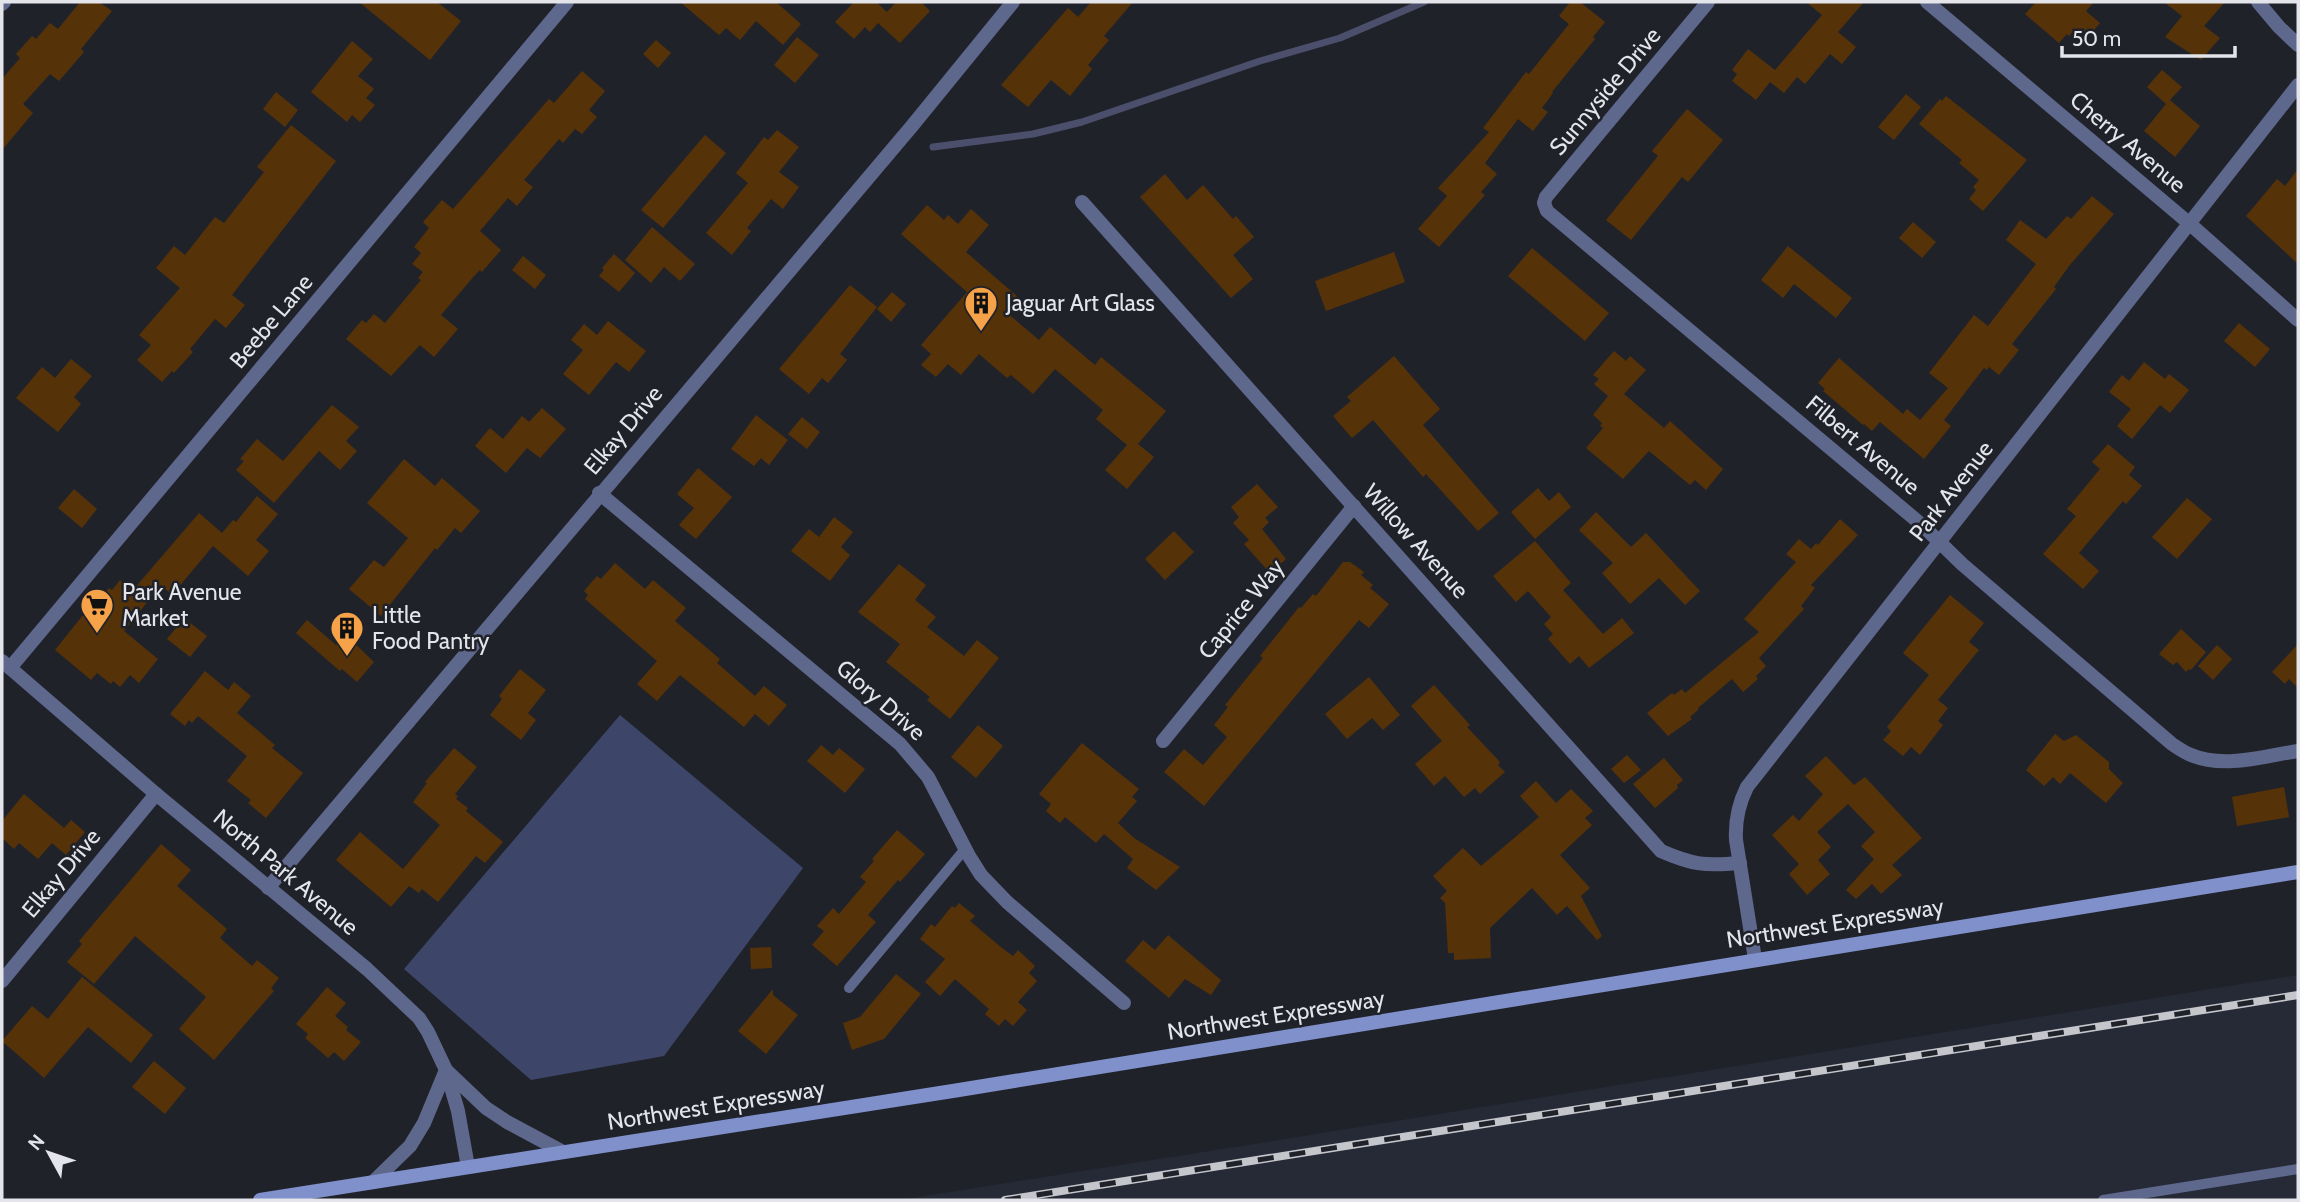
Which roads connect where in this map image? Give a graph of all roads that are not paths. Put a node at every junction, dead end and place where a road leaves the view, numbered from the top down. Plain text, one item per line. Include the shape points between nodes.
1 (567, 2) edge
2 (1013, 2) edge
3 (1708, 2) edge
4 (1927, 2) edge
5 (2258, 2) edge
6 (2298, 45) edge
7 (2298, 85) edge
8 (1082, 202) dead end
9 (1547, 211) joint
10 (2190, 224) junction
11 (2298, 320) edge
12 (599, 493) junction
13 (1354, 506) junction
14 (1940, 542) junction
15 (6, 665) edge
16 (1163, 741) dead end
17 (2298, 751) edge
18 (156, 794) junction
19 (965, 849) junction
20 (1740, 863) junction
21 (2298, 872) edge
22 (268, 888) junction
23 (1755, 959) junction
24 (2, 981) edge
25 (849, 988) dead end
26 (1124, 1003) dead end
27 (446, 1070) junction
28 (563, 1152) junction
29 (468, 1167) junction
30 (2298, 1169) edge
31 (373, 1182) junction
32 (260, 1200) edge
33 (2103, 1200) edge

1 - 15 street, Beebe Lane
2 - 12 street, Elkay Drive
3 - 9 street, Sunnyside Drive via 1546,197
4 - 10 street, Cherry Avenue
5 - 6 street
7 - 10 street, Park Avenue
8 - 13 street, Willow Avenue
9 - 14 street, Filbert Avenue
10 - 11 street, Cherry Avenue
10 - 14 street, Park Avenue
12 - 19 street, Glory Drive via 900,744 928,777
12 - 22 street, Elkay Drive
13 - 16 street, Caprice Way
13 - 20 street, Willow Avenue via 1661,851 1706,866
14 - 17 street, Filbert Avenue via 2172,744 2192,756 2238,761
14 - 20 street, Park Avenue via 1747,788 1735,826
15 - 18 street, North Park Avenue
18 - 22 street, North Park Avenue
18 - 24 street, Elkay Drive
19 - 25 lane
19 - 26 street, Glory Drive via 981,875 1007,902
20 - 23 street, Park Avenue
21 - 23 main road, Northwest Expressway
22 - 27 street, North Park Avenue via 419,1017
23 - 28 main road, Northwest Expressway
27 - 28 street via 486,1108
27 - 29 street, North Park Avenue
27 - 31 street via 410,1146
28 - 29 main road, Northwest Expressway
29 - 31 main road, Northwest Expressway
30 - 33 lane
31 - 32 main road, Northwest Expressway

